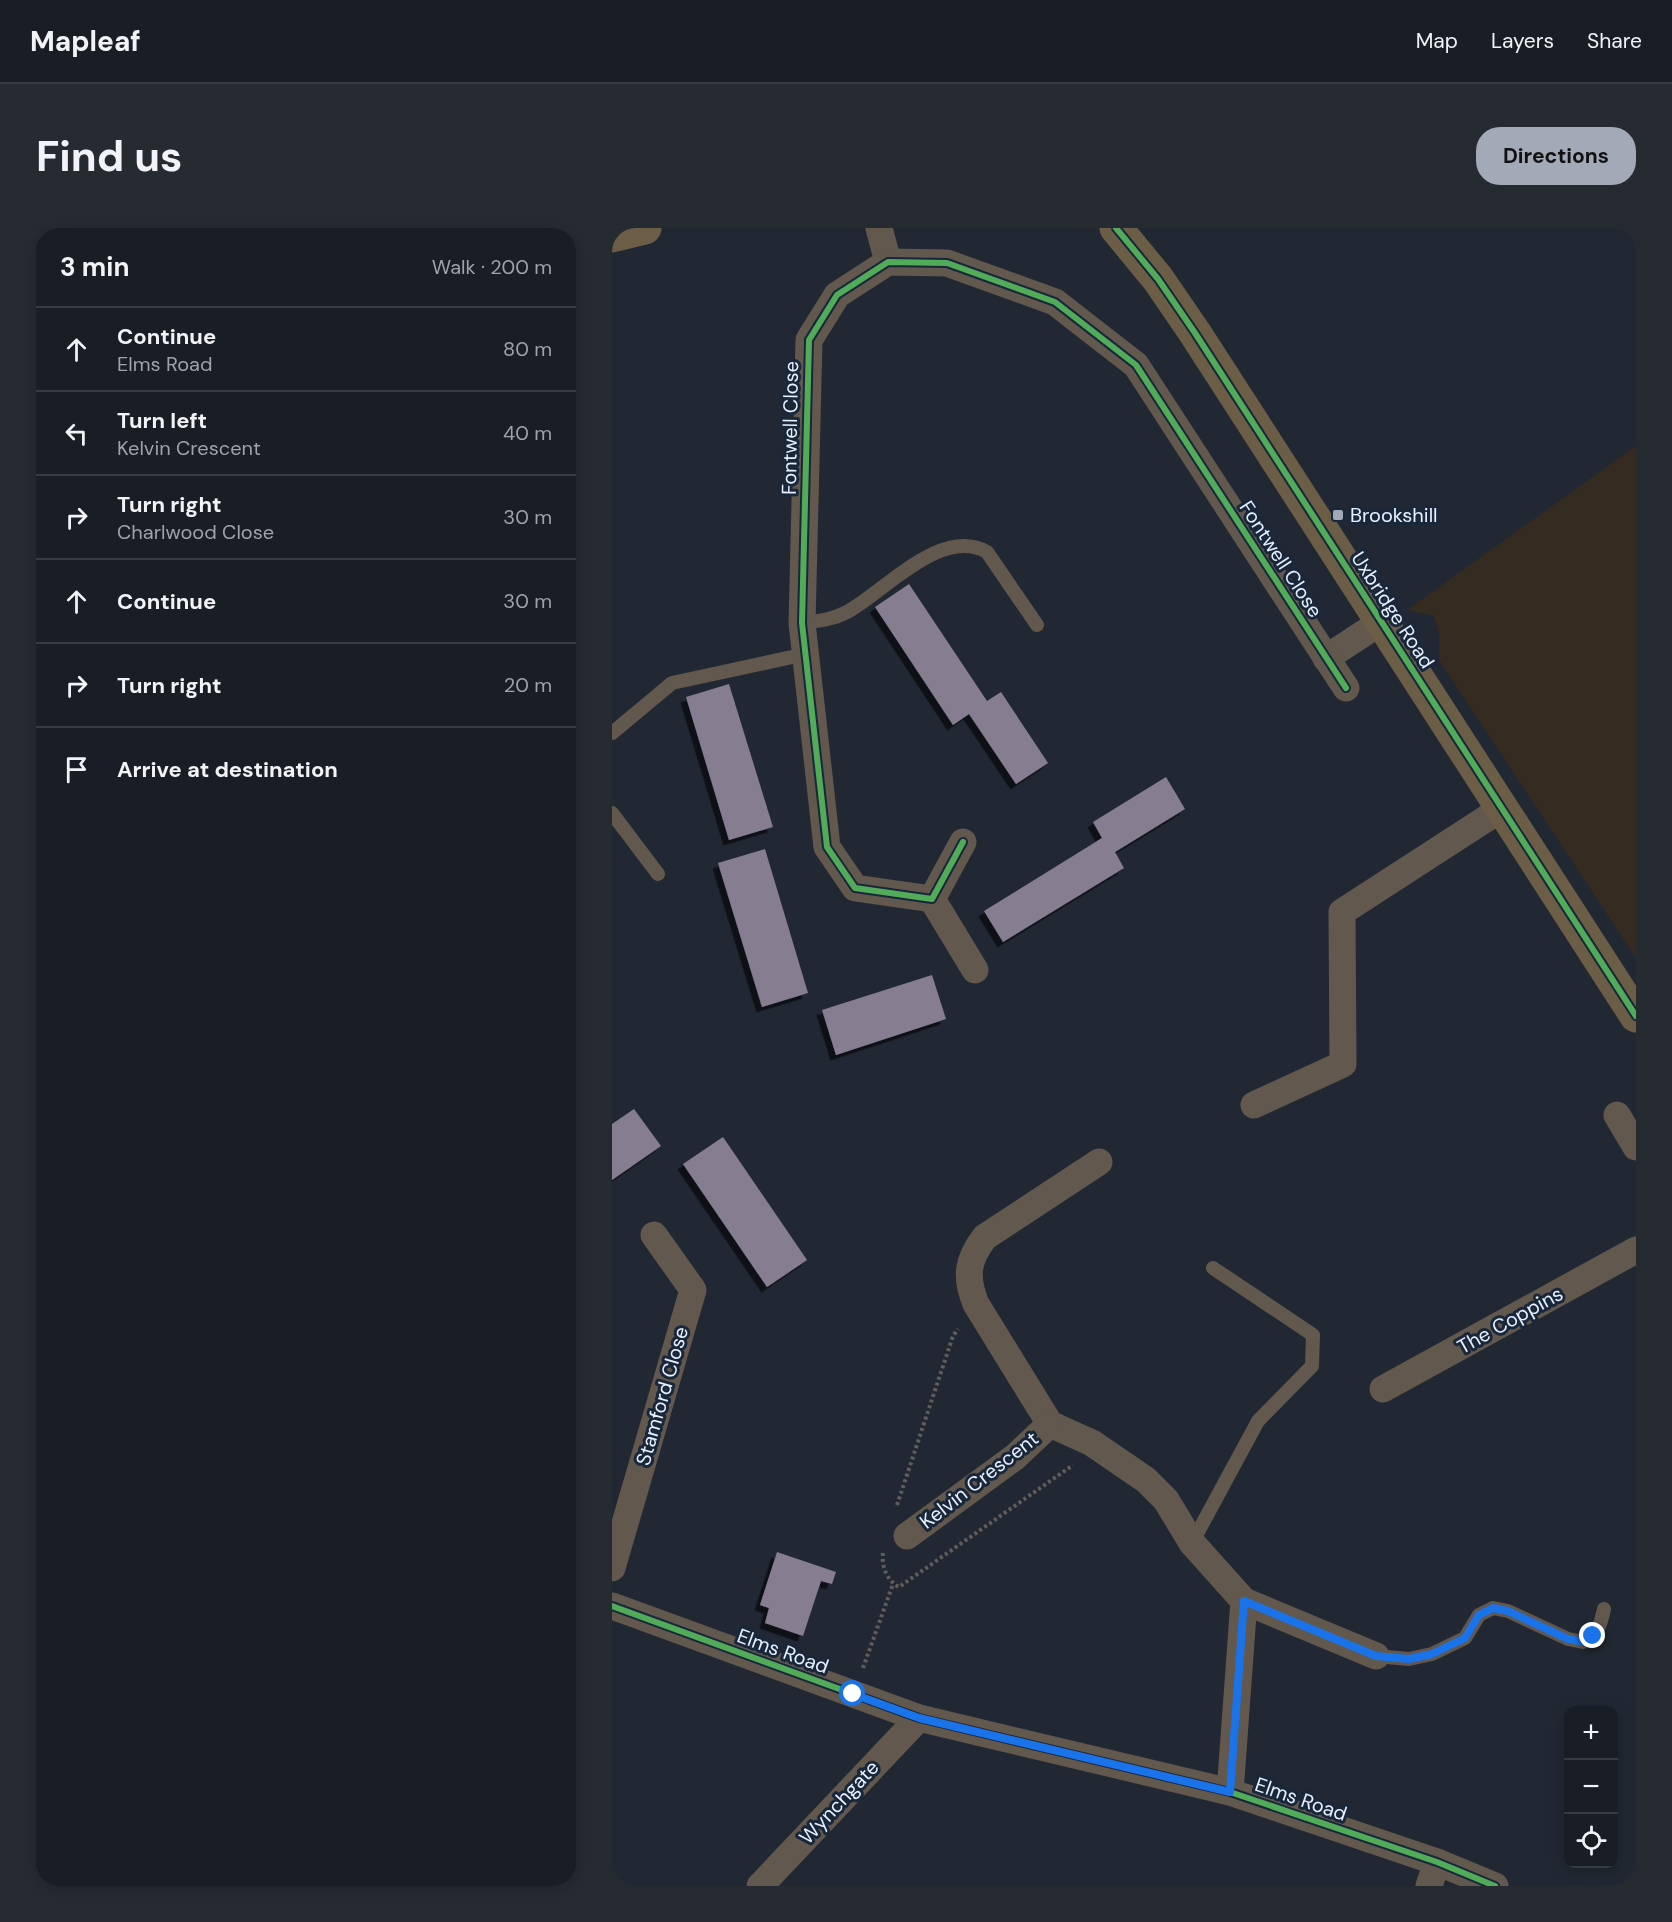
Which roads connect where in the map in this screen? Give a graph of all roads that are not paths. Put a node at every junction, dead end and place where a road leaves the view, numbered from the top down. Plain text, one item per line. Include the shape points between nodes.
1 (645, 228) edge
2 (879, 228) edge
3 (1116, 228) edge
4 (612, 236) edge
5 (888, 262) junction
6 (1381, 622) junction
7 (802, 623) junction
8 (1037, 625) dead end
9 (806, 654) junction
10 (1326, 658) junction
11 (1346, 688) dead end
12 (612, 733) edge
13 (1501, 809) junction
14 (612, 813) edge
15 (963, 842) dead end
16 (658, 874) dead end
17 (932, 899) junction
18 (975, 970) dead end
19 (1636, 1016) edge
20 (1254, 1105) dead end
21 (1617, 1115) dead end
22 (1636, 1147) edge
23 (1099, 1162) dead end
24 (654, 1235) dead end
25 (1636, 1250) edge
26 (1213, 1268) dead end
27 (1383, 1389) dead end
28 (1050, 1424) junction
29 (907, 1536) dead end
30 (1192, 1543) junction
31 (612, 1568) edge
32 (1244, 1601) junction
33 (612, 1606) edge
34 (1604, 1609) dead end
35 (1376, 1656) joint
36 (919, 1718) junction
37 (1230, 1792) junction
38 (1433, 1874) edge
39 (760, 1886) edge
40 (1495, 1886) edge

1 - 4 main road
2 - 5 street
3 - 6 main road, Uxbridge Road via 1195,333
5 - 7 street, Fontwell Close via 837,295 809,340
5 - 10 street, Fontwell Close via 947,263 1055,302 1136,365
6 - 10 street
6 - 13 main road, Uxbridge Road
7 - 8 lane via 830,620 924,558 964,546 987,552
7 - 9 street, Fontwell Close
9 - 12 lane via 672,683
9 - 17 street, Fontwell Close via 827,847 855,888
10 - 11 street, Fontwell Close
13 - 19 main road, Uxbridge Road
13 - 20 street via 1342,912 1343,1064
14 - 16 lane
15 - 17 street
17 - 18 street
21 - 22 street
23 - 28 street, Kelvin Crescent via 985,1237 970,1261 970,1290 976,1304
24 - 31 street, Stamford Close via 693,1290
25 - 27 street, The Coppins
26 - 30 lane via 1313,1335 1312,1366 1258,1421
28 - 29 street, Kelvin Crescent via 1015,1457
28 - 30 street, Kelvin Crescent via 1092,1443 1146,1480 1166,1500
30 - 32 street, Kelvin Crescent
32 - 35 street
32 - 37 street
33 - 36 street, Elms Road
34 - 35 lane via 1600,1628 1584,1642 1493,1608 1479,1615 1465,1638 1432,1654 1409,1659
36 - 37 street, Elms Road
36 - 39 street, Wynchgate
37 - 38 street, Elms Road
38 - 40 street, Elms Road

